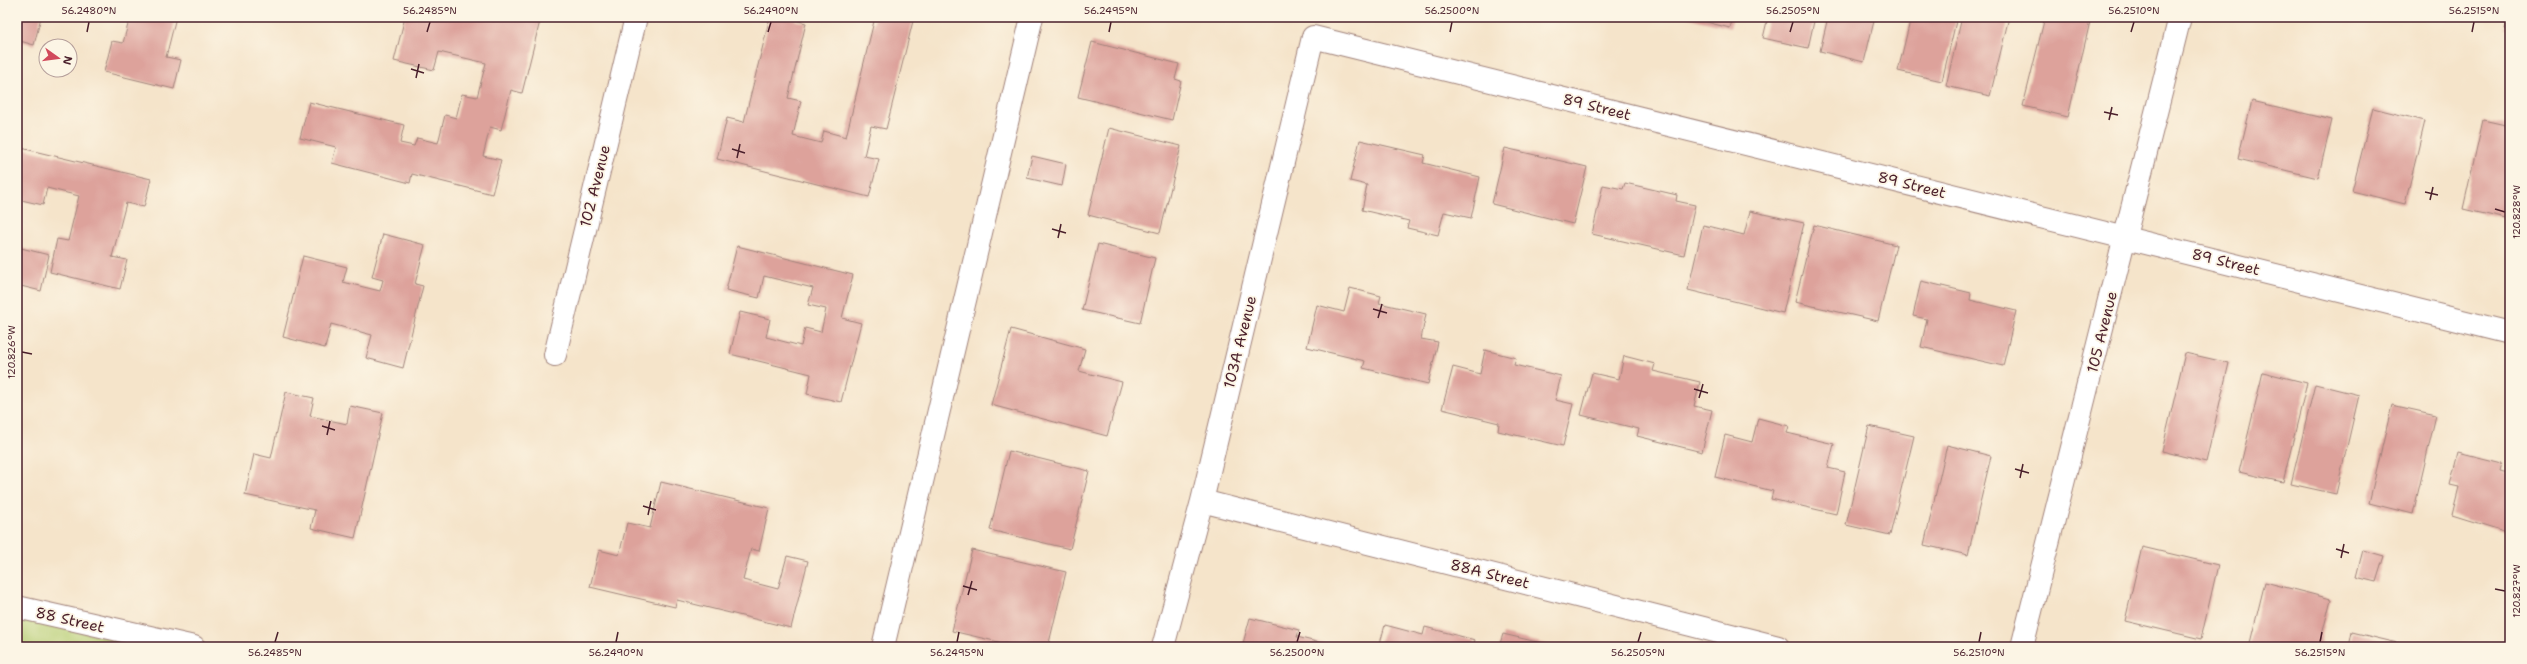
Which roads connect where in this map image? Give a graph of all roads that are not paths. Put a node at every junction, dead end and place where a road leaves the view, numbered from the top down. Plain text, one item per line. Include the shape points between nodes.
1 (636, 17) edge
2 (1032, 17) edge
3 (2180, 17) edge
4 (1313, 37) joint
5 (2126, 238) junction
6 (2510, 333) edge
7 (555, 355) dead end
8 (1202, 501) junction
9 (17, 607) edge
10 (194, 647) edge
11 (883, 647) edge
12 (1163, 647) edge
13 (1778, 647) edge
14 (2022, 647) edge

1 - 7 street, 102 Avenue
2 - 11 street
3 - 5 street, 105 Avenue
4 - 5 street, 89 Street
4 - 8 street, 103A Avenue
5 - 6 street, 89 Street
5 - 14 street, 105 Avenue
8 - 12 street, 103A Avenue
8 - 13 street, 88A Street
9 - 10 street, 88 Street

